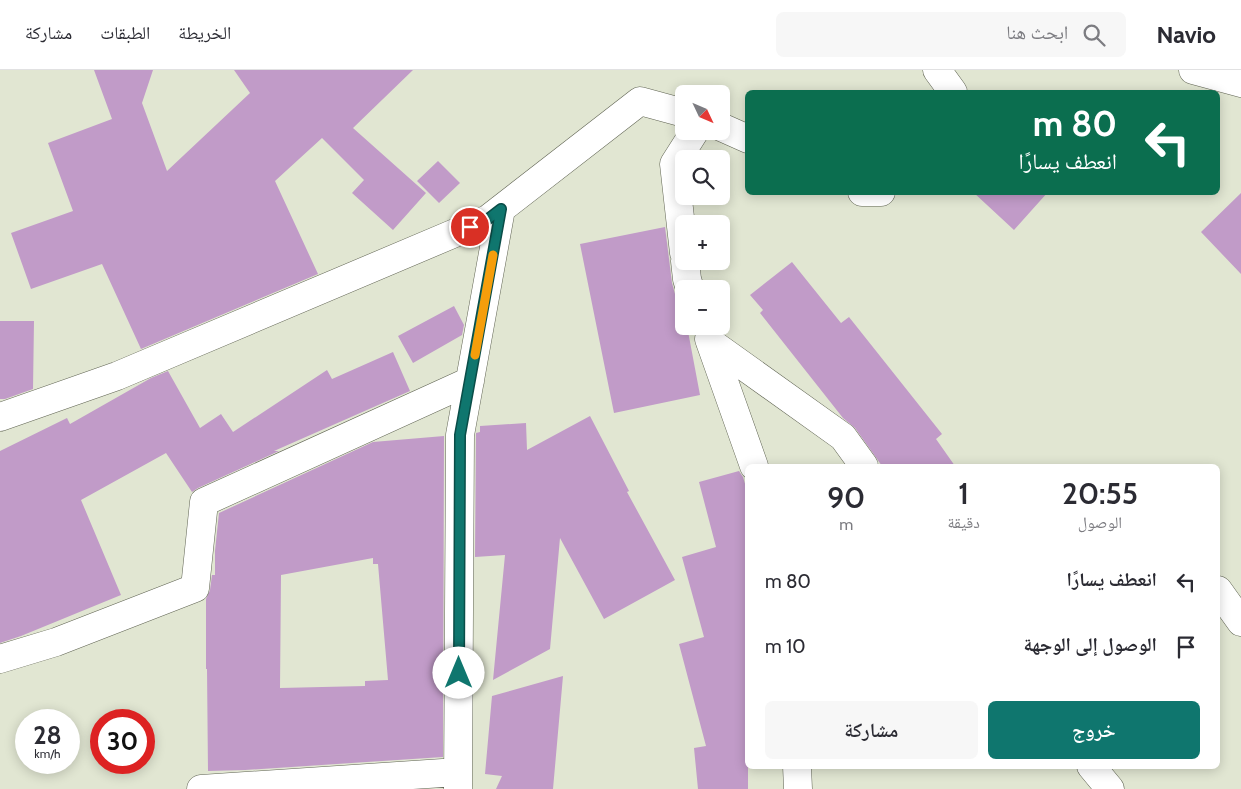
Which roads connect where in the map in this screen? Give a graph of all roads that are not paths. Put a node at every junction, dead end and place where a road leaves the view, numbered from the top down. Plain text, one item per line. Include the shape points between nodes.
1 (937, 70) edge
2 (1194, 70) edge
3 (1241, 83) edge
4 (952, 90) edge
5 (675, 111) edge
6 (730, 131) edge
7 (745, 138) edge
8 (689, 140) edge
9 (501, 209) junction
10 (680, 215) edge
11 (707, 335) edge
12 (708, 335) edge
13 (470, 381) junction
14 (0, 417) edge
15 (753, 464) edge
16 (863, 464) edge
17 (1220, 593) edge
18 (1241, 622) edge
19 (0, 659) edge
20 (797, 769) edge
21 (1094, 769) edge
22 (458, 781) edge
23 (201, 789) edge
24 (798, 789) edge
25 (1110, 789) edge

1 - 4 street
2 - 3 street
5 - 9 street via 640,101
6 - 7 street
8 - 10 street via 674,164
9 - 13 street
9 - 14 street via 488,219 117,376
11 - 15 street
12 - 16 street via 843,437
13 - 19 street via 204,502 195,588 56,642
13 - 22 street via 460,435
17 - 18 street
20 - 24 street
21 - 25 street
22 - 23 street

